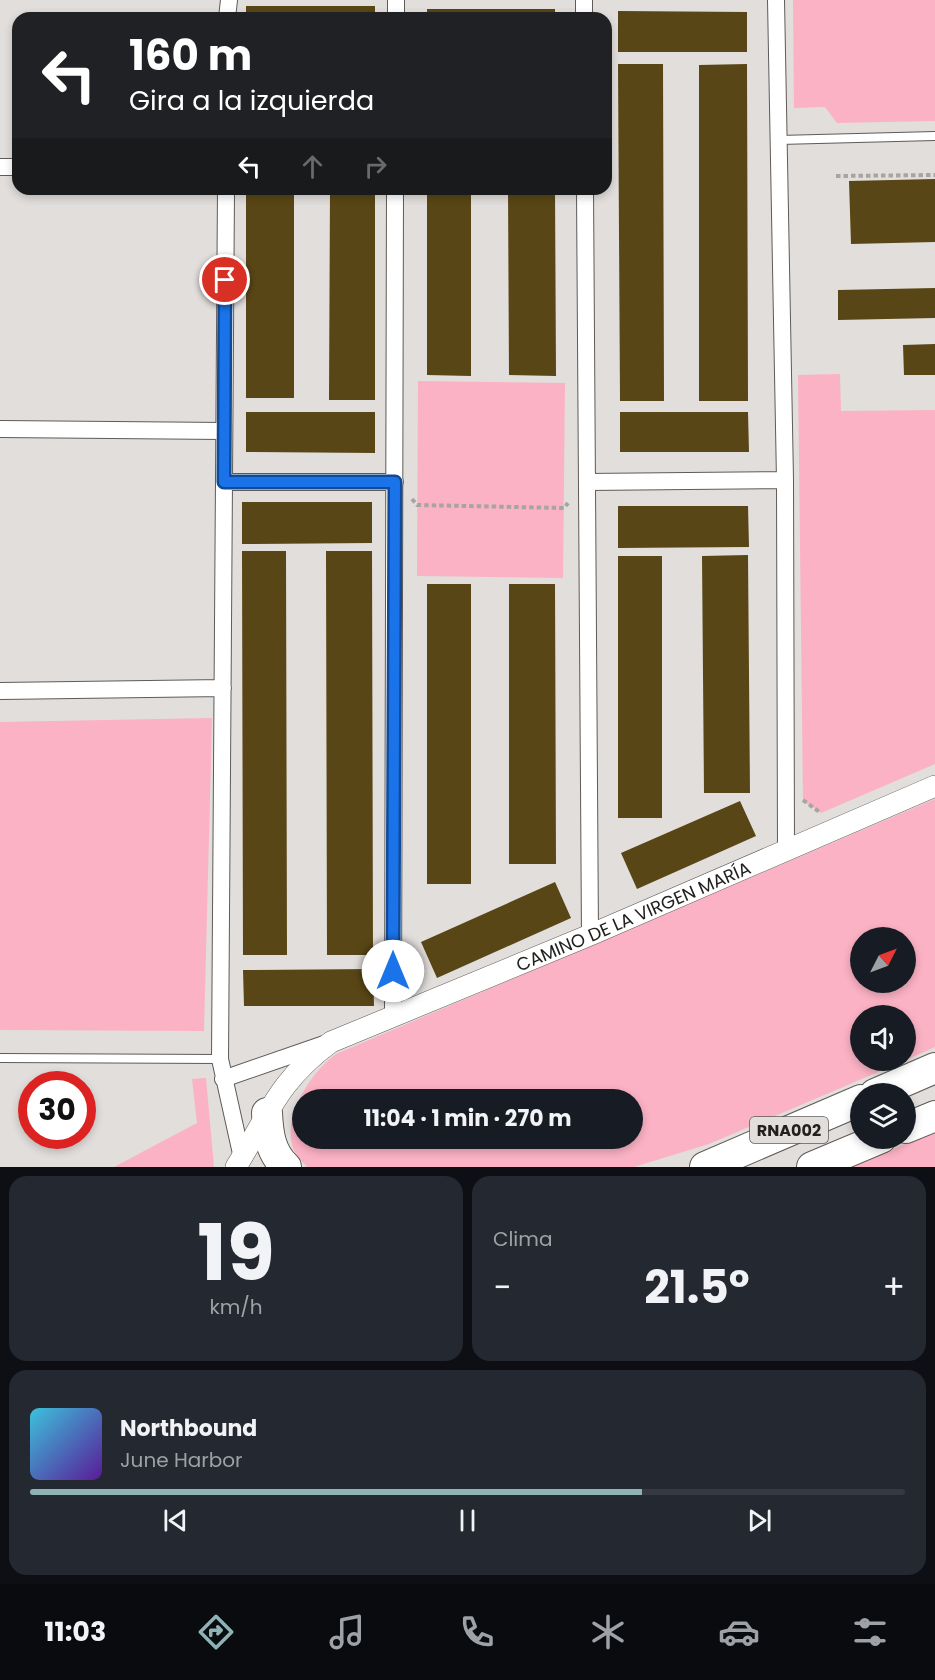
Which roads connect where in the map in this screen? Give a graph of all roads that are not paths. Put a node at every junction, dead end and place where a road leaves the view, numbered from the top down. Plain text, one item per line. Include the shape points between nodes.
1 (776, 0) edge
2 (935, 136) edge
3 (779, 140) junction
4 (226, 195) edge
5 (395, 195) edge
6 (585, 195) edge
7 (0, 429) edge
8 (224, 431) junction
9 (785, 480) junction
10 (224, 482) junction
11 (395, 482) junction
12 (587, 482) junction
13 (223, 688) junction
14 (0, 691) edge
15 (935, 786) edge
16 (786, 850) junction
17 (590, 935) junction
18 (393, 1017) junction
19 (331, 1042) junction
20 (0, 1058) edge
21 (220, 1059) junction
22 (935, 1068) edge
23 (223, 1079) junction
24 (900, 1083) edge
25 (850, 1105) edge
26 (267, 1113) junction
27 (935, 1116) edge
28 (916, 1124) edge
29 (855, 1149) edge
30 (239, 1162) edge
31 (707, 1165) edge
32 (286, 1167) edge
33 (812, 1167) edge

1 - 3 street
2 - 3 lane
3 - 9 street
4 - 8 street
5 - 11 street
6 - 12 street
7 - 8 street
8 - 10 street
9 - 12 street
9 - 16 street
10 - 11 street
10 - 13 street
11 - 18 street
12 - 17 street
13 - 14 street
13 - 21 street
15 - 16 street, CAMINO DE LA VIRGEN MARÍA
16 - 17 street, CAMINO DE LA VIRGEN MARÍA
17 - 18 street, CAMINO DE LA VIRGEN MARÍA
18 - 19 street, CAMINO DE LA VIRGEN MARÍA
19 - 23 street, CAMINO DE LA VIRGEN MARÍA
19 - 26 street, CAMINO DE LA VIRGEN MARÍA via 295,1072
20 - 21 lane
21 - 23 street
22 - 24 highway
23 - 30 street
25 - 31 highway, RNA002
26 - 30 street, CAMINO DE LA VIRGEN MARÍA
26 - 32 highway via 268,1137 278,1160
27 - 28 highway
29 - 33 highway, RNA002

